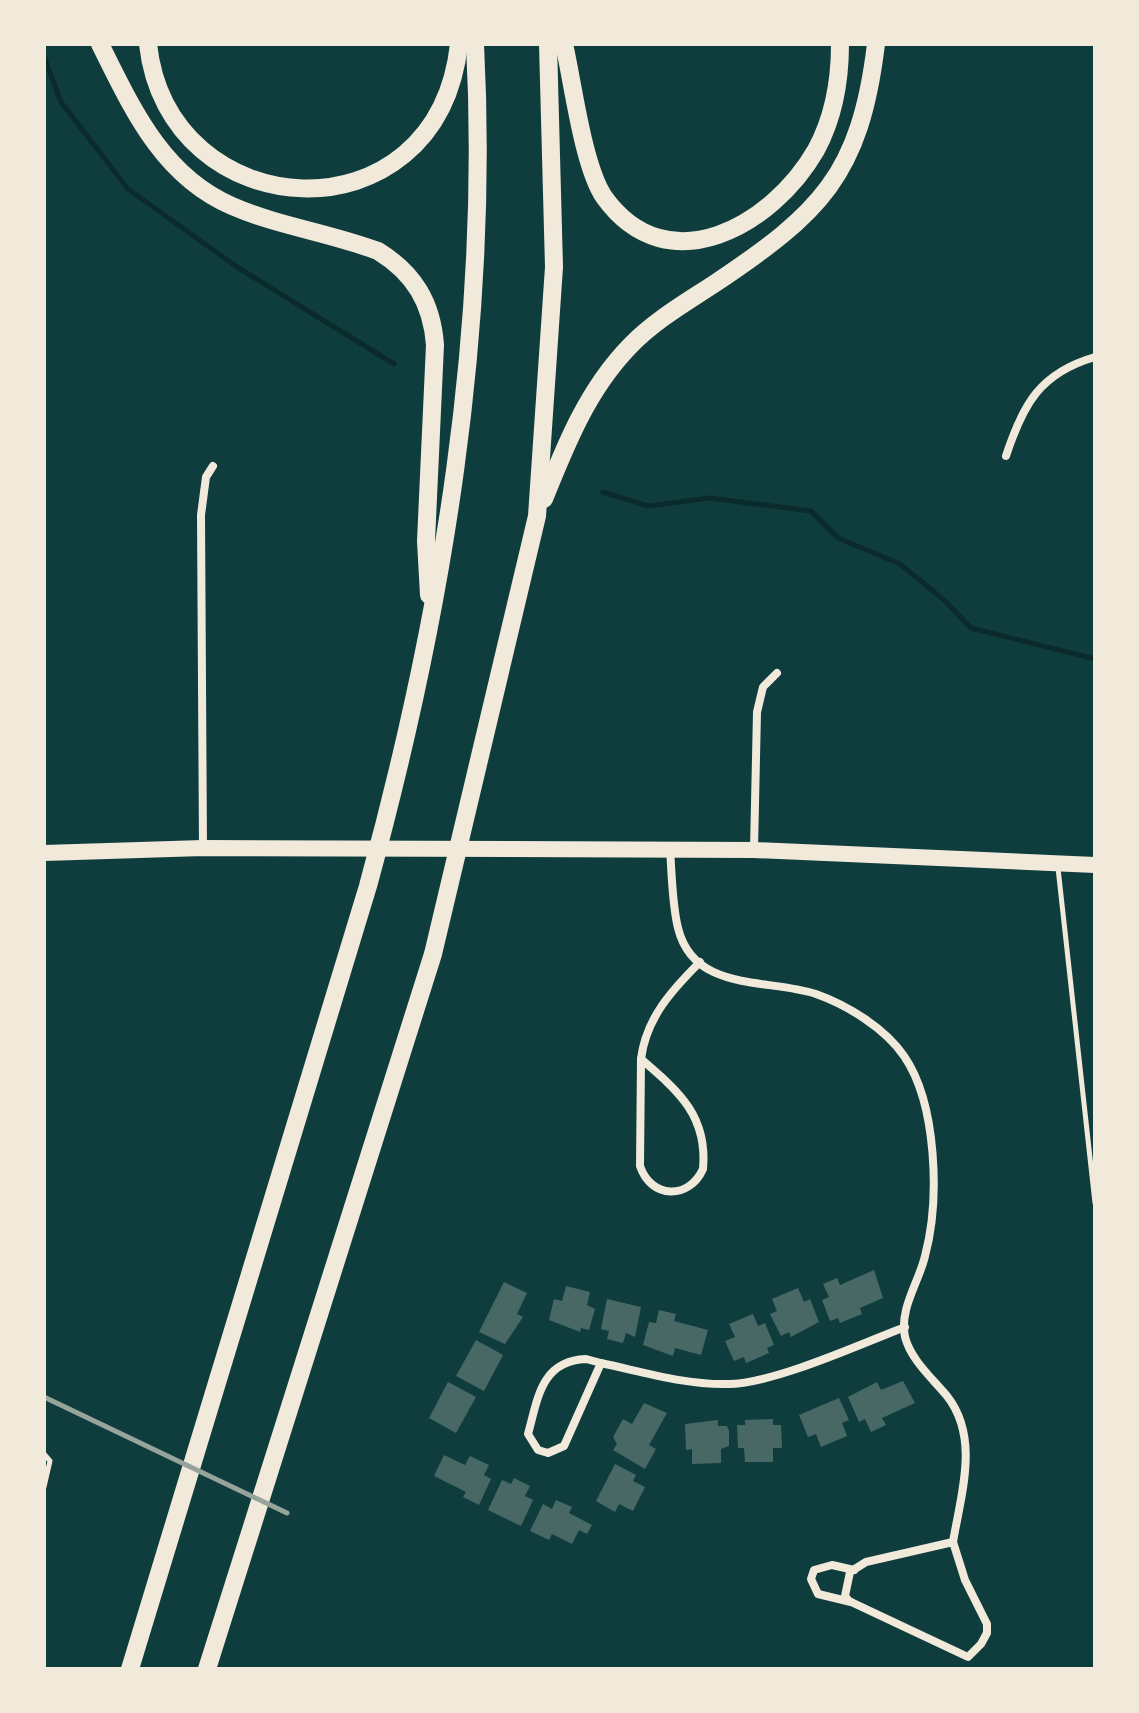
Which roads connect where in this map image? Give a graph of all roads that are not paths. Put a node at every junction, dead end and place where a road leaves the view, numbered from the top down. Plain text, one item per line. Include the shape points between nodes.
1 (100, 44) edge
2 (148, 44) edge
3 (459, 44) edge
4 (475, 44) edge
5 (548, 44) edge
6 (564, 44) edge
7 (840, 44) edge
8 (876, 44) edge
9 (1095, 357) edge
10 (1006, 456) dead end
11 (213, 466) dead end
12 (537, 516) junction
13 (430, 625) junction
14 (777, 673) dead end
15 (203, 848) junction
16 (670, 849) junction
17 (754, 850) junction
18 (44, 853) edge
19 (1058, 863) junction
20 (1095, 865) edge
21 (700, 962) junction
22 (641, 1059) junction
23 (1095, 1203) edge
24 (905, 1327) junction
25 (601, 1363) junction
26 (44, 1454) edge
27 (44, 1487) edge
28 (953, 1542) junction
29 (854, 1570) junction
30 (851, 1602) junction
31 (130, 1669) edge
32 (207, 1669) edge

1 - 13 highway via 145,129 188,180 232,206 378,251 418,287 434,323 435,345 426,541
2 - 3 highway via 163,98 204,150 255,179 305,189 364,179 418,143 443,106
4 - 13 highway via 470,336 448,527
5 - 12 highway via 554,267
6 - 7 highway via 585,146 602,194 631,223 688,242 744,224 792,183 828,122 837,90
8 - 12 highway via 865,113 837,178 791,230 651,327 615,363 570,435
9 - 10 street via 1059,370 1040,388 1016,426
11 - 15 street via 201,515
12 - 32 highway via 433,954
13 - 31 highway via 368,886
14 - 17 street via 763,687 757,712
15 - 16 main road
15 - 18 main road
16 - 17 main road
16 - 21 street via 678,928 686,948
17 - 19 main road
19 - 20 main road
19 - 23 lane
21 - 22 street via 671,990 652,1021
21 - 24 street via 735,982 816,994 851,1010 903,1054 919,1084 933,1180 932,1224
22 - 22 street via 640,1166 657,1189 680,1192 703,1169 693,1110 684,1095
24 - 25 street via 733,1385 695,1384
24 - 28 street via 914,1356 949,1399 968,1453
25 - 25 street via 572,1360 543,1380 528,1434 538,1450 548,1453 564,1446
26 - 27 lane via 50,1461
28 - 29 street via 866,1562
28 - 30 street via 987,1624 981,1644 968,1657
29 - 30 street via 845,1588
29 - 30 street via 822,1566 811,1579 818,1594

